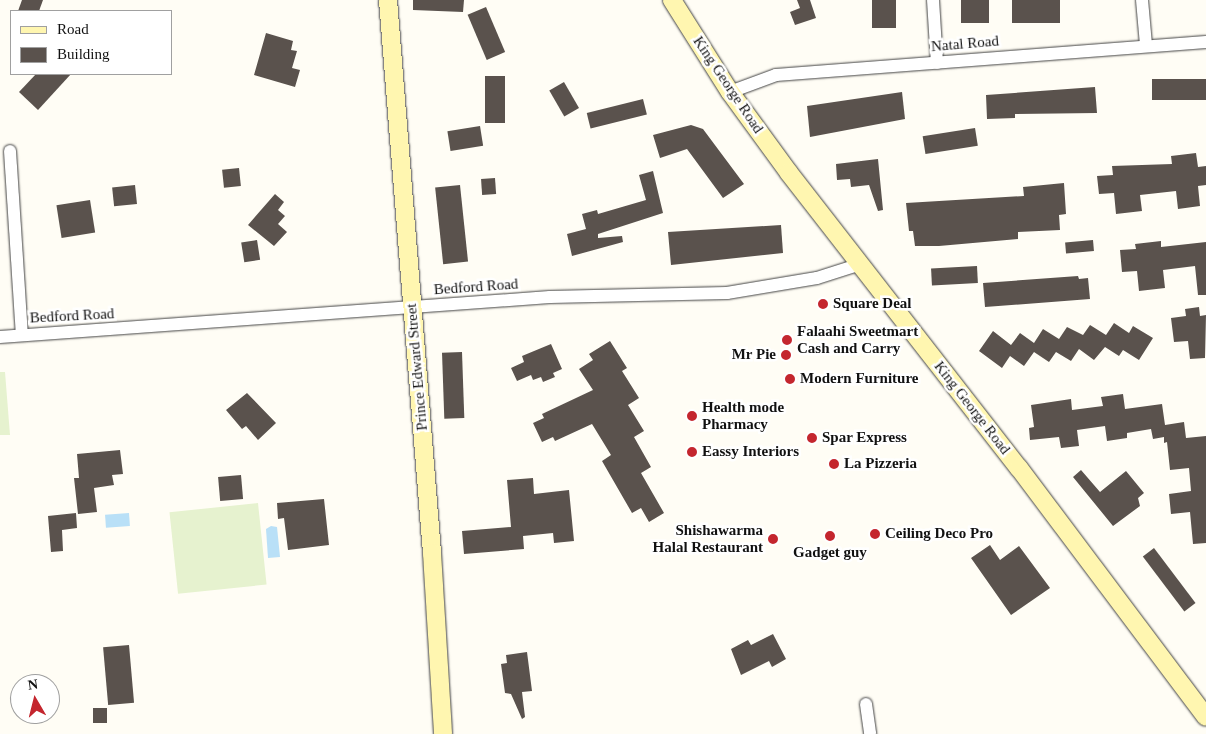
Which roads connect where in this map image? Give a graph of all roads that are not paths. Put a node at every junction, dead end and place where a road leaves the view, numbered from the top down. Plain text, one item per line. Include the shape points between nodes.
1 (388, 0) edge
2 (672, 0) edge
3 (933, 0) edge
4 (1142, 0) edge
5 (1206, 42) edge
6 (1146, 45) junction
7 (937, 63) junction
8 (730, 92) junction
9 (10, 151) dead end
10 (861, 264) junction
11 (411, 308) junction
12 (22, 335) junction
13 (0, 336) edge
14 (866, 704) dead end
15 (1206, 717) edge
16 (443, 734) edge
17 (870, 734) edge

1 - 11 main road, Prince Edward Street
2 - 8 main road, King George Road
3 - 7 street
4 - 6 street
5 - 6 street, Natal Road
6 - 7 street, Natal Road
7 - 8 street, Natal Road via 776,75
8 - 10 main road, King George Road
9 - 12 street
10 - 11 street, Bedford Road via 817,278 727,293 550,298
10 - 15 main road, King George Road
11 - 12 street, Bedford Road
11 - 16 main road, Prince Edward Street via 431,534
12 - 13 street, Bedford Road
14 - 17 street

